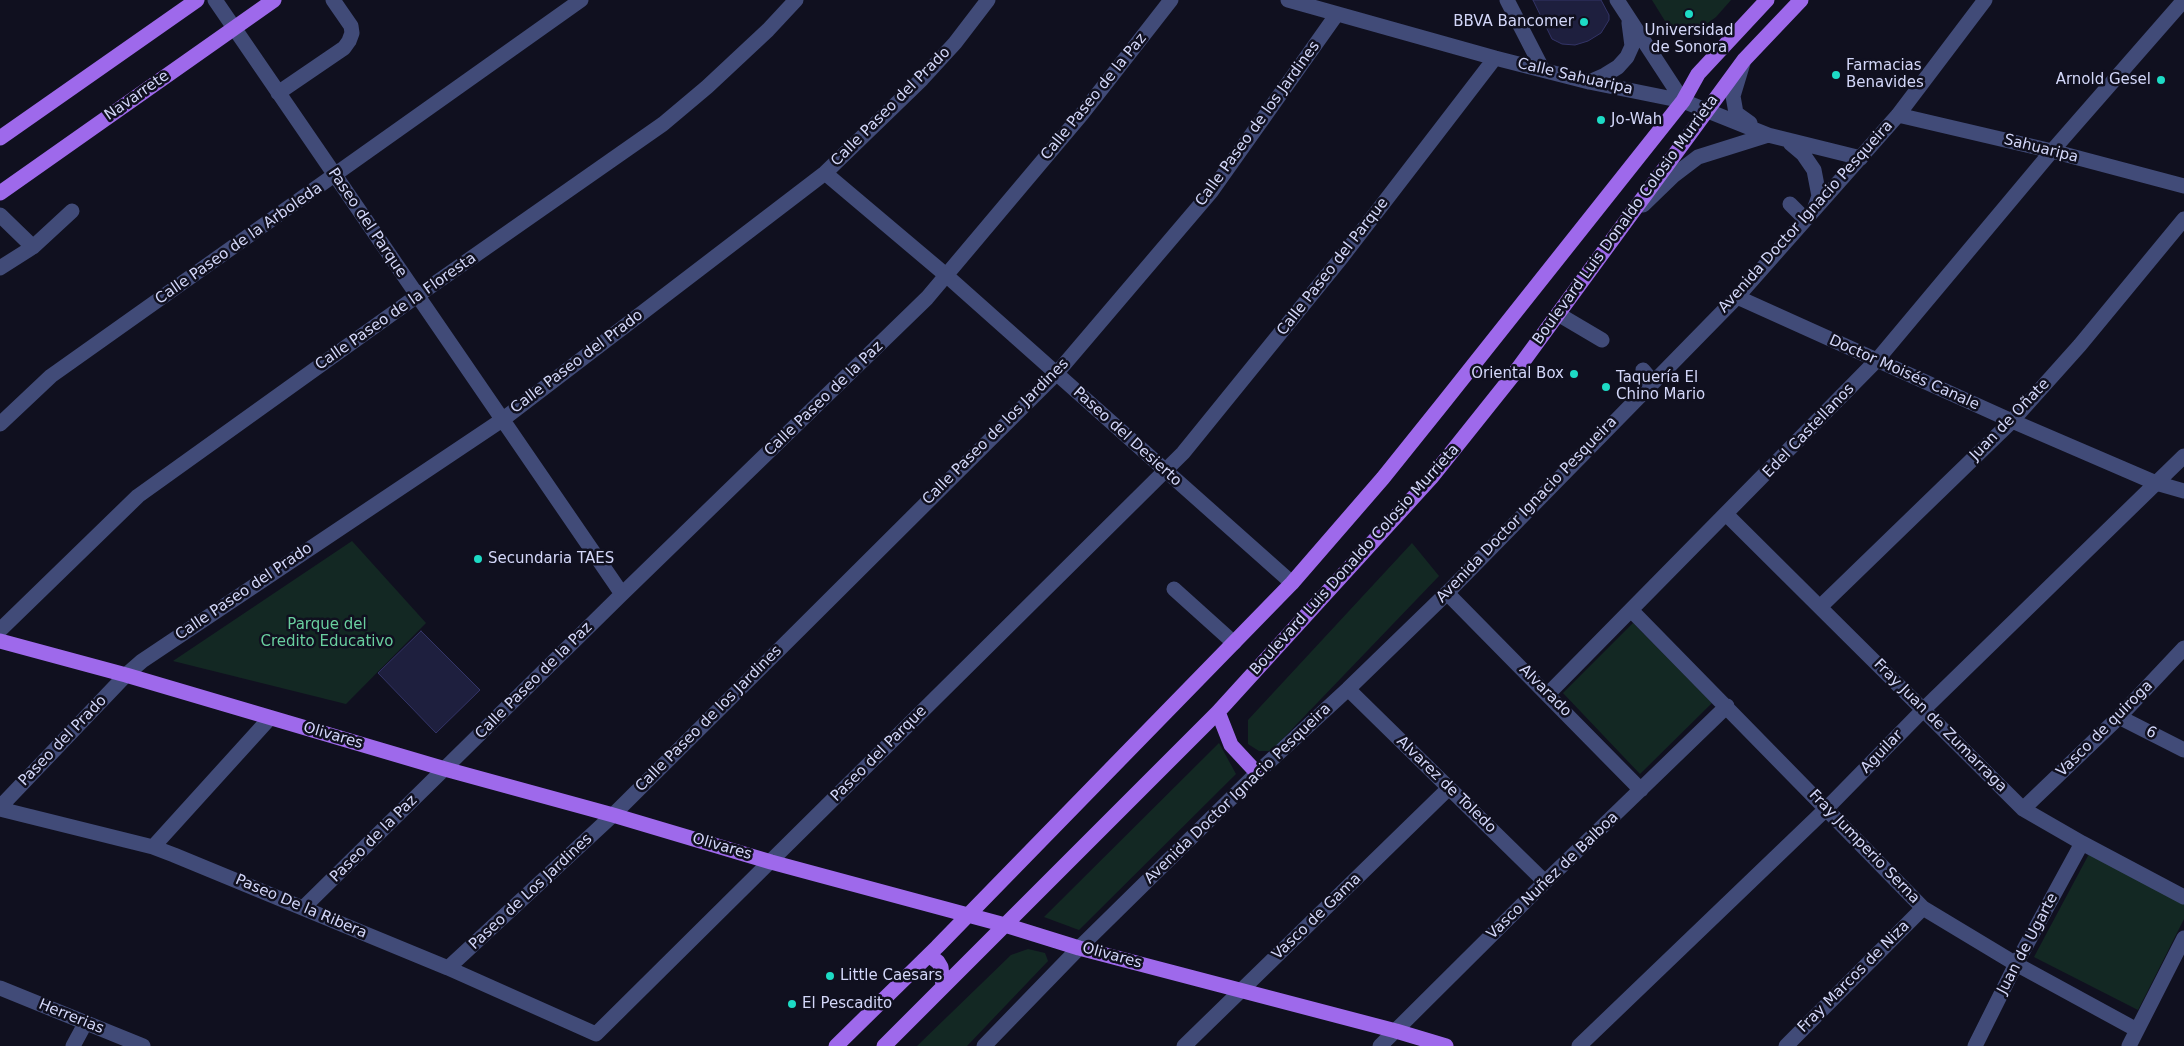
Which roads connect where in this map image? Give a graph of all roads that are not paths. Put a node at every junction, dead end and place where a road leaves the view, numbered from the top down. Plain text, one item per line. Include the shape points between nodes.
1 (197, 0) edge
2 (214, 0) edge
3 (274, 0) edge
4 (333, 0) edge
5 (581, 0) edge
6 (796, 0) edge
7 (988, 0) edge
8 (1172, 0) edge
9 (1288, 0) edge
10 (1507, 0) edge
11 (1617, 0) edge
12 (1767, 0) edge
13 (1801, 0) edge
14 (1985, 0) edge
15 (2184, 0) edge
16 (1337, 14) junction
17 (1628, 19) junction
18 (234, 28) junction
19 (1495, 58) junction
20 (1744, 60) junction
21 (1544, 70) junction
22 (1589, 82) junction
23 (278, 93) junction
24 (1684, 101) junction
25 (1707, 109) junction
26 (1898, 115) junction
27 (1768, 135) junction
28 (0, 138) edge
29 (1789, 142) junction
30 (2052, 151) junction
31 (1861, 158) junction
32 (825, 172) junction
33 (335, 176) junction
34 (2184, 186) edge
35 (0, 193) edge
36 (1790, 204) dead end
37 (72, 211) dead end
38 (1810, 213) junction
39 (0, 215) edge
40 (2184, 219) edge
41 (1624, 225) junction
42 (33, 246) junction
43 (0, 268) edge
44 (947, 276) junction
45 (417, 296) junction
46 (1737, 297) junction
47 (1558, 314) junction
48 (1602, 340) dead end
49 (1878, 360) junction
50 (1644, 370) dead end
51 (1056, 374) junction
52 (1653, 382) junction
53 (502, 420) junction
54 (2012, 422) junction
55 (0, 424) edge
56 (2184, 456) edge
57 (1165, 471) junction
58 (2156, 483) junction
59 (2184, 491) edge
60 (1727, 515) junction
61 (1292, 583) junction
62 (1174, 589) dead end
63 (1447, 593) junction
64 (622, 594) junction
65 (1820, 607) junction
66 (1631, 610) junction
67 (0, 630) edge
68 (0, 641) edge
69 (1234, 643) junction
70 (2184, 648) edge
71 (126, 675) junction
72 (1348, 689) junction
73 (1548, 694) junction
74 (1727, 706) junction
75 (1924, 709) junction
76 (1218, 712) junction
77 (2119, 717) junction
78 (270, 718) junction
79 (2184, 750) edge
80 (445, 769) junction
81 (1257, 773) junction
82 (1449, 788) junction
83 (1641, 790) junction
84 (0, 808) edge
85 (1827, 808) junction
86 (2023, 809) junction
87 (613, 815) junction
88 (2082, 843) junction
89 (153, 847) junction
90 (771, 862) junction
91 (1545, 882) junction
92 (2184, 898) edge
93 (304, 908) junction
94 (1923, 908) junction
95 (968, 915) junction
96 (1005, 925) junction
97 (2184, 938) edge
98 (1079, 948) junction
99 (929, 955) junction
100 (2016, 964) junction
101 (448, 968) junction
102 (943, 986) junction
103 (0, 988) edge
104 (1241, 990) junction
105 (86, 1022) junction
106 (1396, 1030) junction
107 (2137, 1030) junction
108 (592, 1033) joint
109 (73, 1046) edge
110 (143, 1046) edge
111 (836, 1046) edge
112 (884, 1046) edge
113 (984, 1046) edge
114 (1184, 1046) edge
115 (1380, 1046) edge
116 (1446, 1046) edge
117 (1579, 1046) edge
118 (1786, 1046) edge
119 (1976, 1046) edge
120 (2129, 1046) edge

1 - 28 main road
2 - 18 street, Paseo del Parque
3 - 18 main road, Navarrete
4 - 23 street via 351,26 349,41 344,48
5 - 33 street, Calle Paseo de la Arboleda
6 - 45 street, Calle Paseo de la Floresta via 720,75 663,124
7 - 32 street, Calle Paseo del Prado via 922,79
8 - 44 street, Calle Paseo de la Paz
9 - 16 street, Calle Sahuaripa
10 - 21 street
11 - 17 street
12 - 24 main road, Boulevard Luis Donaldo Colosio Murrieta via 1698,74
13 - 20 main road, Boulevard Luis Donaldo Colosio Murrieta
14 - 26 street, Avenida Doctor Ignacio Pesqueira
15 - 30 street, Edel Castellanos
16 - 19 street, Calle Sahuaripa
16 - 51 street, Calle Paseo de los Jardines via 1211,192
17 - 22 street via 1632,46 1627,56 1618,67
17 - 24 street
18 - 23 street, Paseo del Parque
18 - 35 main road, Navarrete
19 - 21 street, Calle Sahuaripa
19 - 57 street, Calle Paseo del Parque via 1342,257 1202,431
20 - 25 main road, Boulevard Luis Donaldo Colosio Murrieta
20 - 27 street via 1733,96 1736,113
21 - 22 street, Calle Sahuaripa
22 - 24 street, Calle Sahuaripa
23 - 33 street, Paseo del Parque
24 - 25 street, Calle Sahuaripa
24 - 61 main road, Boulevard Luis Donaldo Colosio Murrieta via 1389,470
25 - 27 street, Calle Sahuaripa
25 - 41 main road, Boulevard Luis Donaldo Colosio Murrieta
26 - 30 street, Sahuaripa
26 - 31 street, Avenida Doctor Ignacio Pesqueira
27 - 29 street, Calle Sahuaripa
27 - 41 street via 1698,157 1672,176
29 - 31 street, Calle Sahuaripa
29 - 38 street via 1814,170 1819,196
30 - 34 street, Sahuaripa
30 - 49 street, Edel Castellanos
31 - 38 street, Avenida Doctor Ignacio Pesqueira
32 - 44 street, Paseo del Desierto
32 - 53 street, Calle Paseo del Prado
33 - 45 street, Paseo del Parque
33 - 55 street, Calle Paseo de la Arboleda via 51,376
36 - 38 street
37 - 42 street
38 - 46 street, Avenida Doctor Ignacio Pesqueira
39 - 42 street
40 - 54 street, Juan de Oñate
41 - 47 main road, Boulevard Luis Donaldo Colosio Murrieta
42 - 43 street
44 - 51 street, Paseo del Desierto
44 - 64 street, Calle Paseo de la Paz
45 - 53 street, Paseo del Parque
45 - 67 street, Calle Paseo de la Floresta via 138,496
46 - 49 street, Doctor Moisés Canale
46 - 52 street, Avenida Doctor Ignacio Pesqueira
47 - 48 street
47 - 76 main road, Boulevard Luis Donaldo Colosio Murrieta via 1431,478
49 - 54 street, Doctor Moisés Canale
49 - 60 street, Edel Castellanos
50 - 52 street
51 - 57 street, Paseo del Desierto
51 - 87 street, Calle Paseo de los Jardines
52 - 63 street, Avenida Doctor Ignacio Pesqueira
53 - 64 street, Paseo del Parque
53 - 71 street, Calle Paseo del Prado via 160,647
54 - 58 street, Doctor Moisés Canale
54 - 65 street, Juan de Oñate
56 - 58 street, Aguilar
57 - 61 street, Paseo del Desierto
57 - 90 street, Paseo del Parque
58 - 59 street, Doctor Moisés Canale
58 - 75 street, Aguilar
60 - 65 street, Fray Juan de Zumarraga
60 - 66 street, Edel Castellanos
61 - 69 main road, Boulevard Luis Donaldo Colosio Murrieta
62 - 69 street
63 - 72 street, Avenida Doctor Ignacio Pesqueira
63 - 73 street, Alvarado
64 - 80 street, Calle Paseo de la Paz
65 - 75 street, Fray Juan de Zumarraga
66 - 73 street, Edel Castellanos
66 - 74 street, Fray Jumperio Serna
68 - 71 main road, Olivares
69 - 95 main road, Boulevard Luis Donaldo Colosio Murrieta
70 - 77 street, Vasco de quiroga
71 - 78 main road, Olivares
71 - 84 street, Paseo del Prado
72 - 81 street, Avenida Doctor Ignacio Pesqueira
72 - 82 street, Alvarez de Toledo
73 - 83 street, Alvarado
74 - 83 street, Vasco Nuñez de Balboa
74 - 85 street, Fray Jumperio Serna
75 - 85 street, Aguilar
75 - 86 street, Fray Juan de Zumarraga
76 - 81 main road via 1231,745
76 - 96 main road, Boulevard Luis Donaldo Colosio Murrieta
77 - 79 street, 6
77 - 86 street, Vasco de quiroga
78 - 80 main road, Olivares
78 - 89 street
80 - 87 main road, Olivares
80 - 93 street, Paseo de la Paz
81 - 98 street, Avenida Doctor Ignacio Pesqueira
82 - 91 street, Alvarez de Toledo
82 - 104 street, Vasco de Gama
83 - 91 street, Vasco Nuñez de Balboa
84 - 89 street, Paseo De la Ribera
85 - 94 street, Fray Jumperio Serna
85 - 117 street, Aguilar
86 - 88 street, Fray Juan de Zumarraga
87 - 90 main road, Olivares
87 - 101 street, Paseo de Los Jardines
88 - 92 street, Fray Juan de Zumarraga
88 - 100 street, Juan de Ugarte
89 - 93 street, Paseo De la Ribera
90 - 95 main road, Olivares
90 - 108 street, Paseo del Parque via 600,1032
91 - 106 street, Vasco Nuñez de Balboa
93 - 101 street, Paseo De la Ribera
94 - 100 street, Fray Jumperio Serna
94 - 118 street, Fray Marcos de Niza
95 - 96 main road, Olivares
95 - 99 main road, Boulevard Luis Donaldo Colosio Murrieta
96 - 98 main road, Olivares
96 - 102 main road, Boulevard Luis Donaldo Colosio Murrieta
97 - 107 street
98 - 104 main road, Olivares
98 - 113 street, Avenida Doctor Ignacio Pesqueira
99 - 102 main road via 941,967
99 - 111 main road, Boulevard Luis Donaldo Colosio Murrieta
100 - 107 street, Fray Jumperio Serna
100 - 119 street, Juan de Ugarte
101 - 108 street, Paseo De la Ribera
102 - 112 main road, Boulevard Luis Donaldo Colosio Murrieta
103 - 105 street, Herrerias
104 - 106 main road, Olivares
104 - 114 street, Vasco de Gama
105 - 109 street
105 - 110 street, Herrerias
106 - 115 street, Vasco Nuñez de Balboa
106 - 116 main road, Olivares
107 - 120 street

